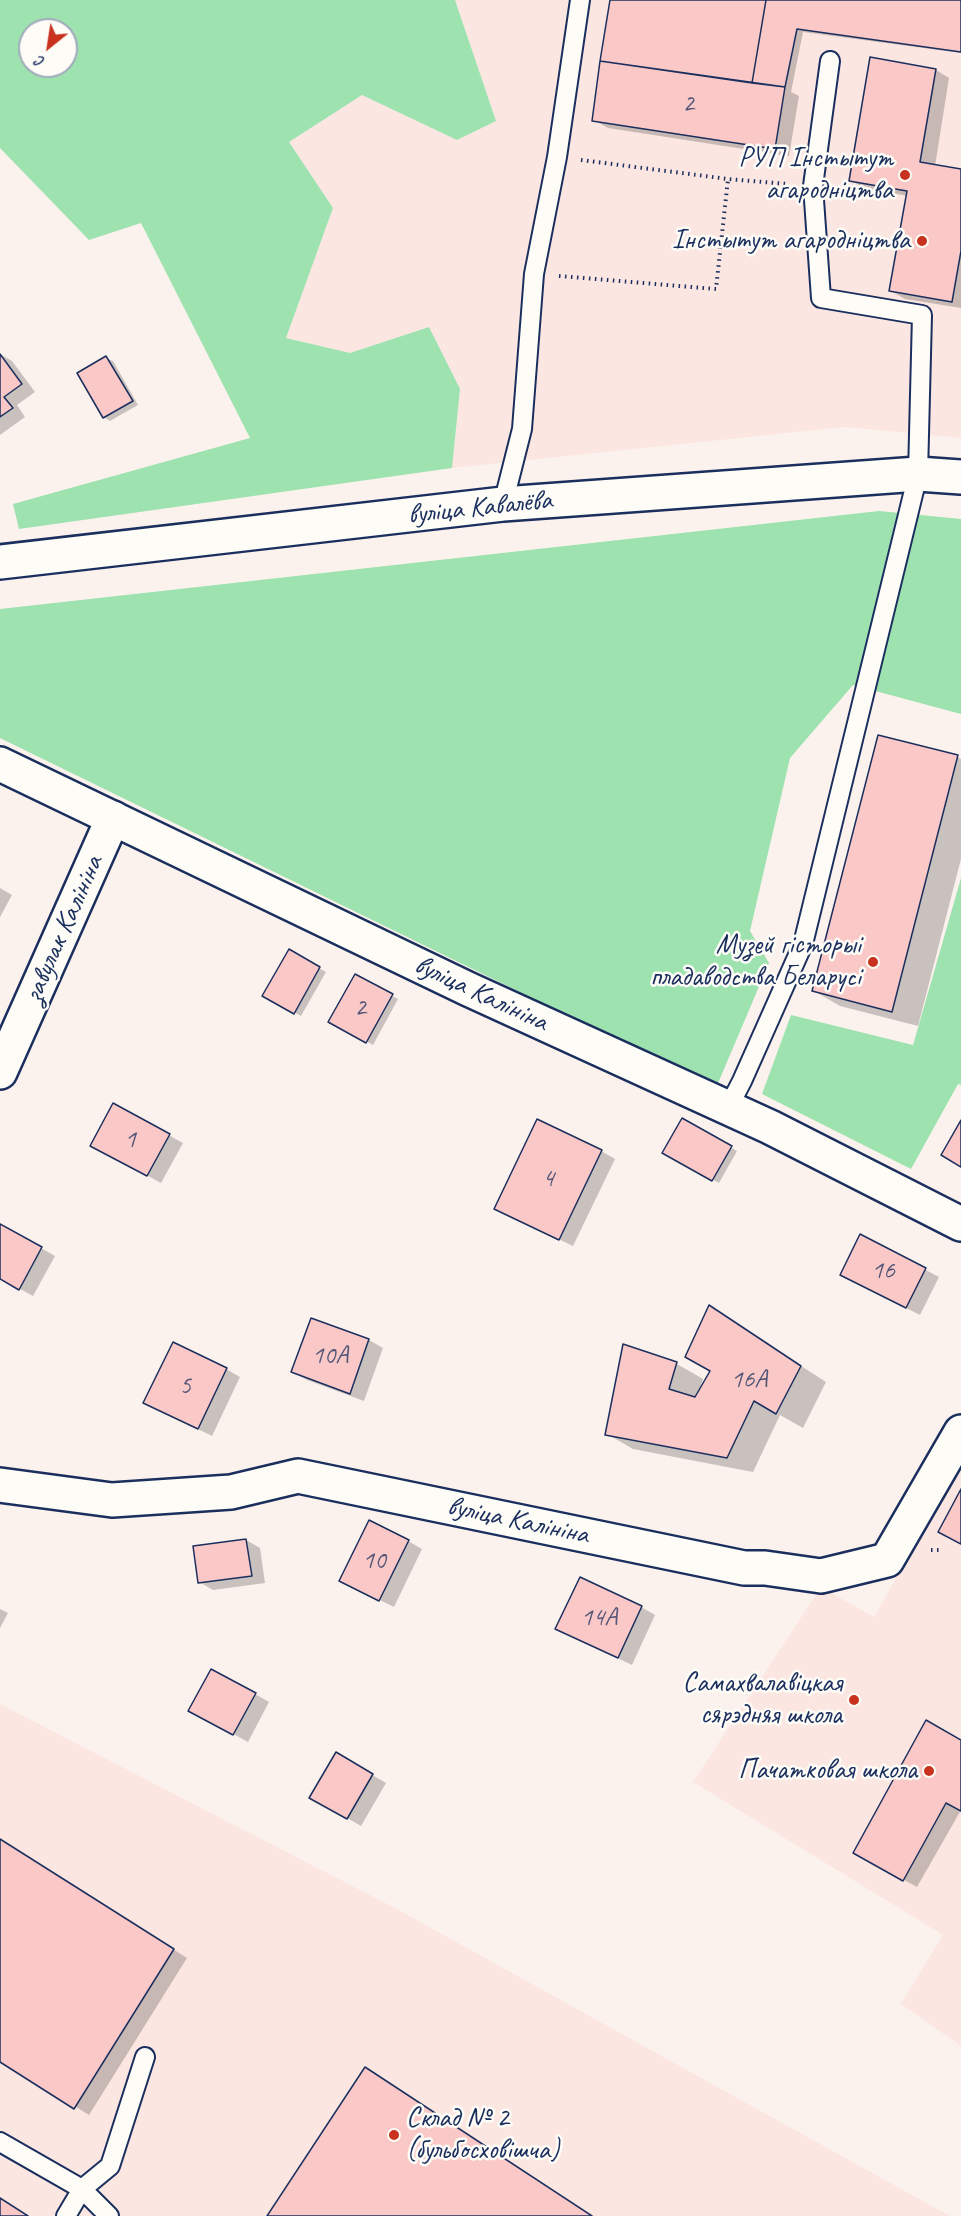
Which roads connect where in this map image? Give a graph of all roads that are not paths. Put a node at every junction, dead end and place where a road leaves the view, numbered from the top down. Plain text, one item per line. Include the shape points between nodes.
1 (580, 0) edge
2 (830, 61) dead end
3 (918, 474) junction
4 (961, 477) edge
5 (503, 504) junction
6 (0, 562) edge
7 (0, 764) edge
8 (114, 818) junction
9 (0, 1072) edge
10 (728, 1107) junction
11 (961, 1224) edge
12 (961, 1432) edge
13 (0, 1485) edge
14 (145, 2057) dead end
15 (0, 2142) edge
16 (82, 2189) junction
17 (66, 2216) edge
18 (109, 2216) edge

1 - 5 lane via 558,157 534,274 522,429
2 - 3 lane via 813,186 821,298 922,315
3 - 4 street, вуліца Кавалёва
3 - 5 street, вуліца Кавалёва
3 - 10 lane via 803,944
5 - 6 street, вуліца Кавалёва
7 - 8 street, вуліца Калініна
8 - 9 street, завулак Калініна
8 - 10 street, вуліца Калініна via 468,989
10 - 11 street, вуліца Калініна
12 - 13 street, вуліца Калініна via 887,1560 821,1576 744,1568 298,1476 231,1491 112,1500
14 - 16 lane via 110,2166
15 - 16 lane
16 - 17 lane
16 - 18 lane

